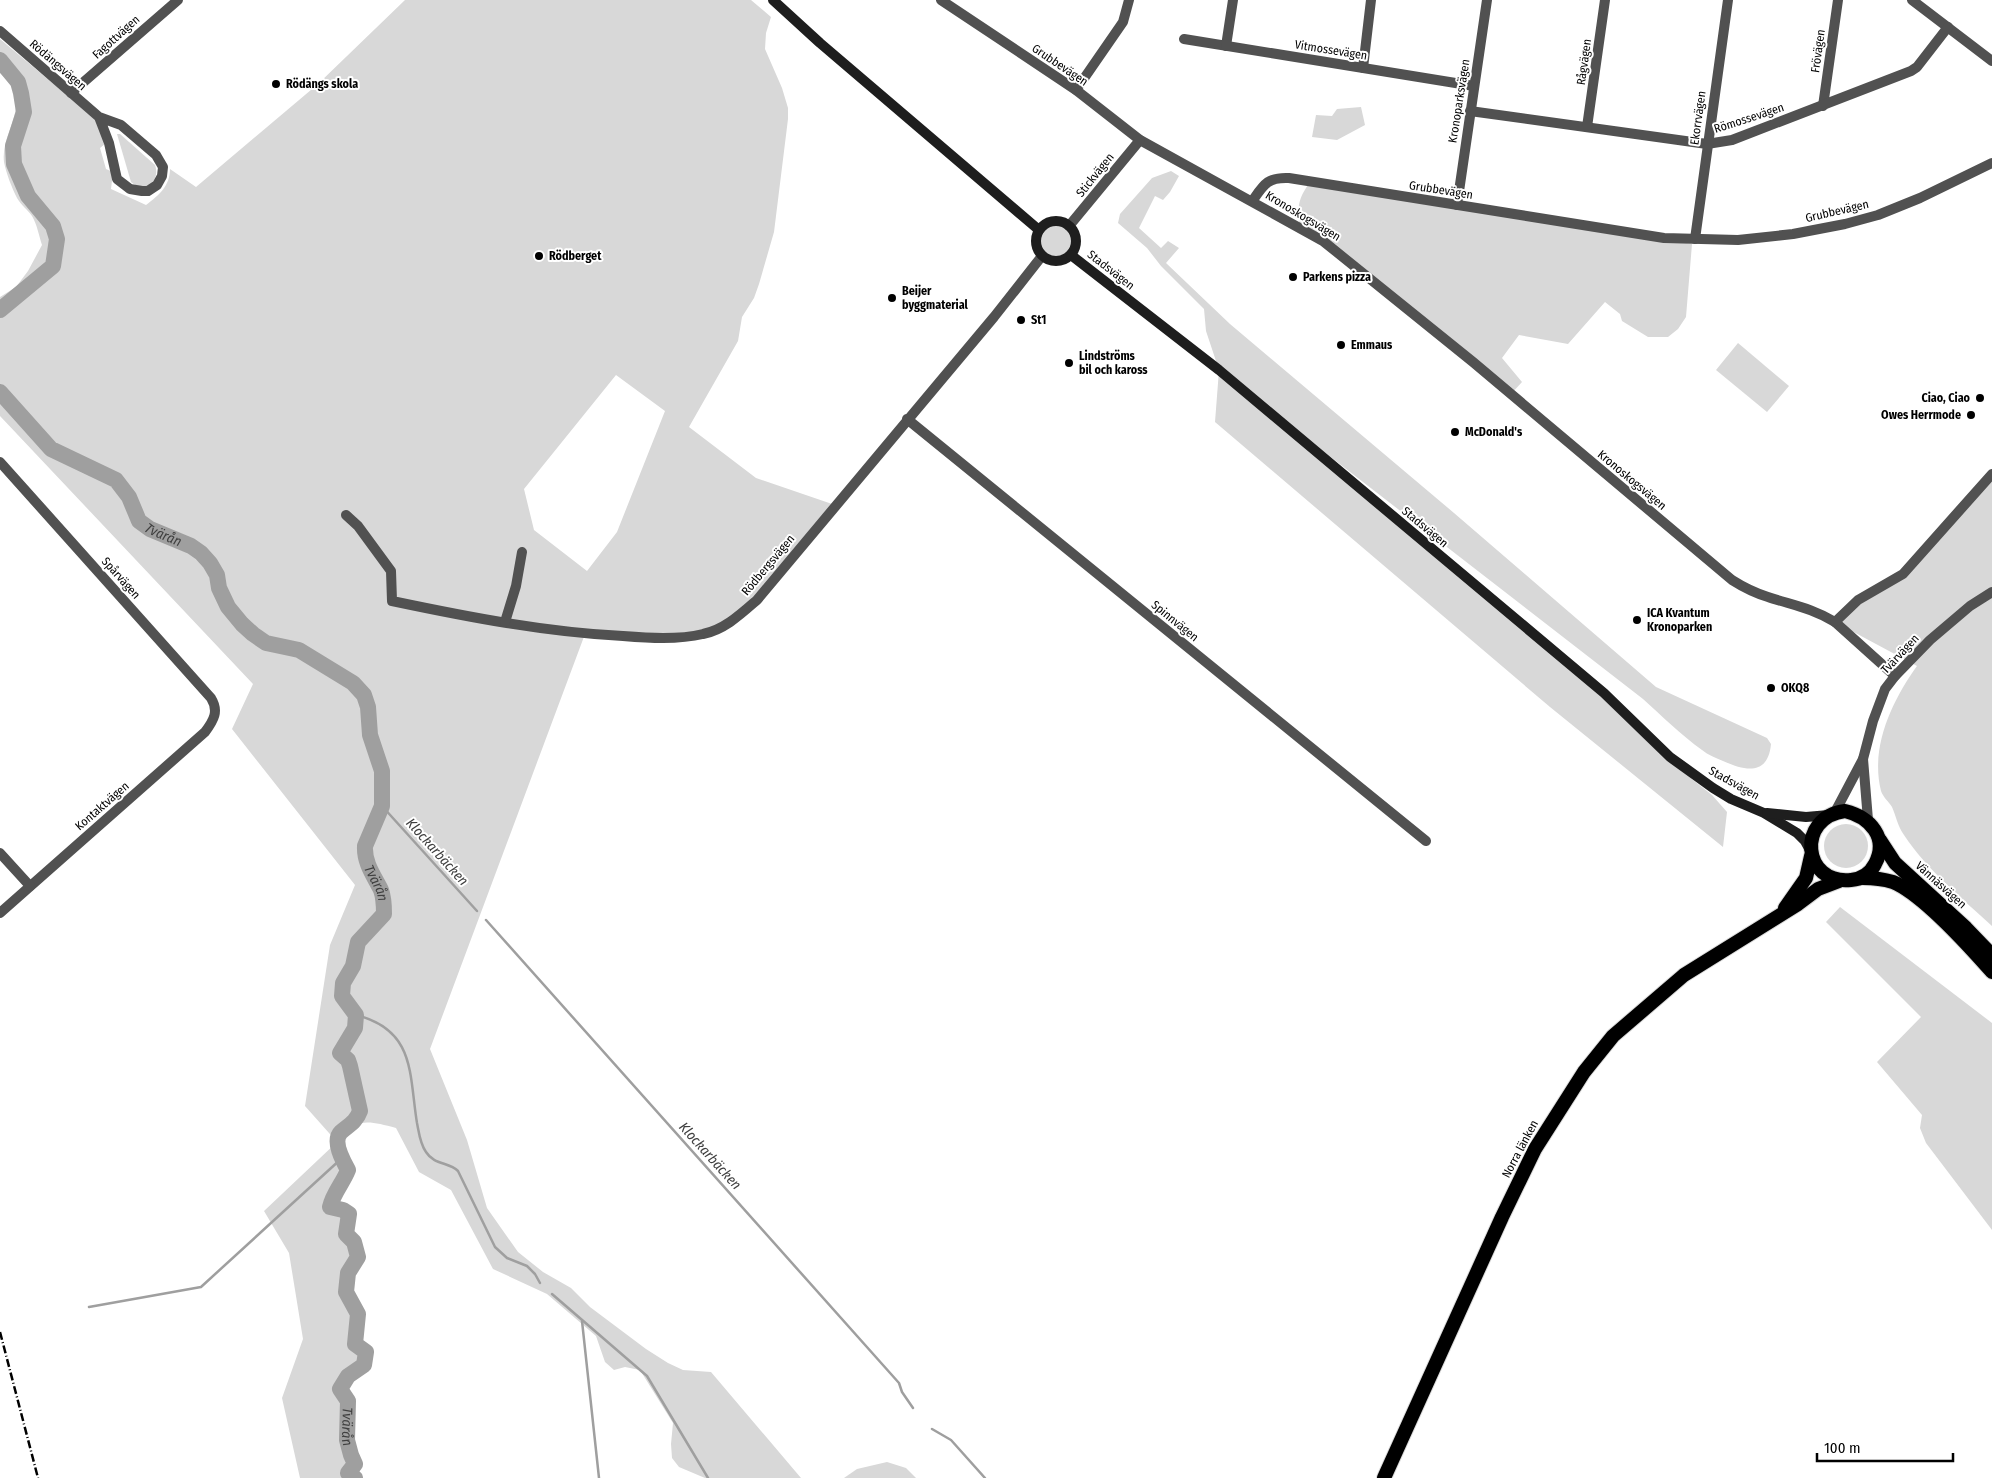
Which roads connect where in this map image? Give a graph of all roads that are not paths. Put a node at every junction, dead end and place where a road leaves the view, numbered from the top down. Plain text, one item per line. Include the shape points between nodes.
1 (178, 0) edge
2 (772, 0) edge
3 (942, 0) edge
4 (1129, 0) edge
5 (1233, 0) edge
6 (1371, 0) edge
7 (1487, 0) edge
8 (1605, 0) edge
9 (1728, 0) edge
10 (1838, 0) edge
11 (1912, 0) edge
12 (1948, 27) junction
13 (0, 31) edge
14 (1184, 39) dead end
15 (1226, 46) junction
16 (1992, 61) edge
17 (1363, 68) junction
18 (1474, 86) junction
19 (1076, 90) junction
20 (71, 93) junction
21 (1823, 106) junction
22 (1470, 111) junction
23 (99, 117) junction
24 (1587, 127) junction
25 (1140, 140) junction
26 (1707, 144) junction
27 (1992, 162) edge
28 (1253, 200) junction
29 (1457, 205) junction
30 (1069, 226) junction
31 (1039, 230) junction
32 (1695, 239) junction
33 (1071, 255) junction
34 (1042, 256) junction
35 (907, 420) junction
36 (0, 462) edge
37 (1992, 474) edge
38 (346, 515) dead end
39 (522, 552) dead end
40 (1992, 592) edge
41 (505, 622) junction
42 (1835, 622) junction
43 (1895, 676) junction
44 (216, 715) joint
45 (1863, 759) junction
46 (1764, 813) junction
47 (1832, 814) junction
48 (1868, 820) junction
49 (1876, 832) junction
50 (1426, 841) dead end
51 (0, 853) edge
52 (1810, 853) junction
53 (1863, 878) junction
54 (1839, 881) junction
55 (30, 886) junction
56 (0, 913) edge
57 (1782, 913) junction
58 (1992, 955) edge
59 (1992, 972) edge
60 (1384, 1478) edge

1 - 20 street, Fagottvägen
2 - 31 main road
3 - 19 street, Grubbevägen
4 - 19 street via 1123,22
5 - 15 street
6 - 17 street
7 - 18 street, Kronoparksvägen
8 - 24 street, Rågvägen
9 - 26 street, Ekorrvägen
10 - 21 street, Frövägen
11 - 12 street
12 - 16 street
12 - 21 street, Römossevägen via 1914,70
13 - 20 street, Rödängsvägen
14 - 15 street, Vitmossevägen
15 - 17 street, Vitmossevägen
17 - 18 street, Vitmossevägen
18 - 22 street, Kronoparksvägen
19 - 25 street, Grubbevägen
20 - 23 street, Rödängsvägen
21 - 26 street, Römossevägen via 1732,140
22 - 24 street, Römossevägen
22 - 29 street, Kronoparksvägen
23 - 23 street, Rödängsvägen via 117,180 130,189 142,191 157,185 163,167 156,155 121,125
24 - 26 street, Römossevägen
25 - 28 street, Grubbevägen
25 - 30 street, Stickvägen
26 - 32 street, Ekorrvägen
27 - 32 street, Grubbevägen via 1920,198 1845,224 1738,240
28 - 29 street, Grubbevägen via 1263,185 1280,178
28 - 42 street, Kronoskogsvägen via 1324,241 1345,257 1732,580
29 - 32 street, Grubbevägen via 1664,238
30 - 31 main road via 1053,221
30 - 33 main road via 1076,237
31 - 34 main road via 1036,246
33 - 34 main road via 1058,262
33 - 46 main road, Stadsvägen via 1219,370 1589,680 1670,757 1731,799
34 - 35 street, Rödbergsvägen
35 - 41 street, Rödbergsvägen via 757,600 736,620 704,634 652,638 585,634
35 - 50 street, Spinnvägen
36 - 44 street, Spårvägen via 211,698 216,706
37 - 42 street via 1903,574 1858,600
38 - 41 street, Rödbergsvägen via 391,571 392,601
39 - 41 street
40 - 43 street, Tvärvägen via 1930,640
42 - 43 street, Kronoskogsvägen
43 - 45 street, Tvärvägen via 1885,689
44 - 55 street, Kontaktvägen via 205,732
45 - 47 street, Tvärvägen
45 - 48 street, Tvärvägen
46 - 47 main road, Stadsvägen via 1806,817
46 - 52 main road, Stadsvägen via 1797,833
47 - 48 highway via 1845,811
47 - 52 highway via 1816,829
48 - 49 highway
49 - 53 highway via 1879,854
49 - 58 highway, Vännäsvägen via 1895,863
51 - 55 street
52 - 54 highway via 1827,875
52 - 57 highway, Norra länken via 1806,878
53 - 54 highway
53 - 59 highway, Vännäsvägen via 1878,878 1910,892
54 - 57 highway, Norra länken via 1818,889
55 - 56 street, Kontaktvägen
57 - 60 highway, Norra länken via 1684,975 1613,1036 1584,1072 1535,1149

